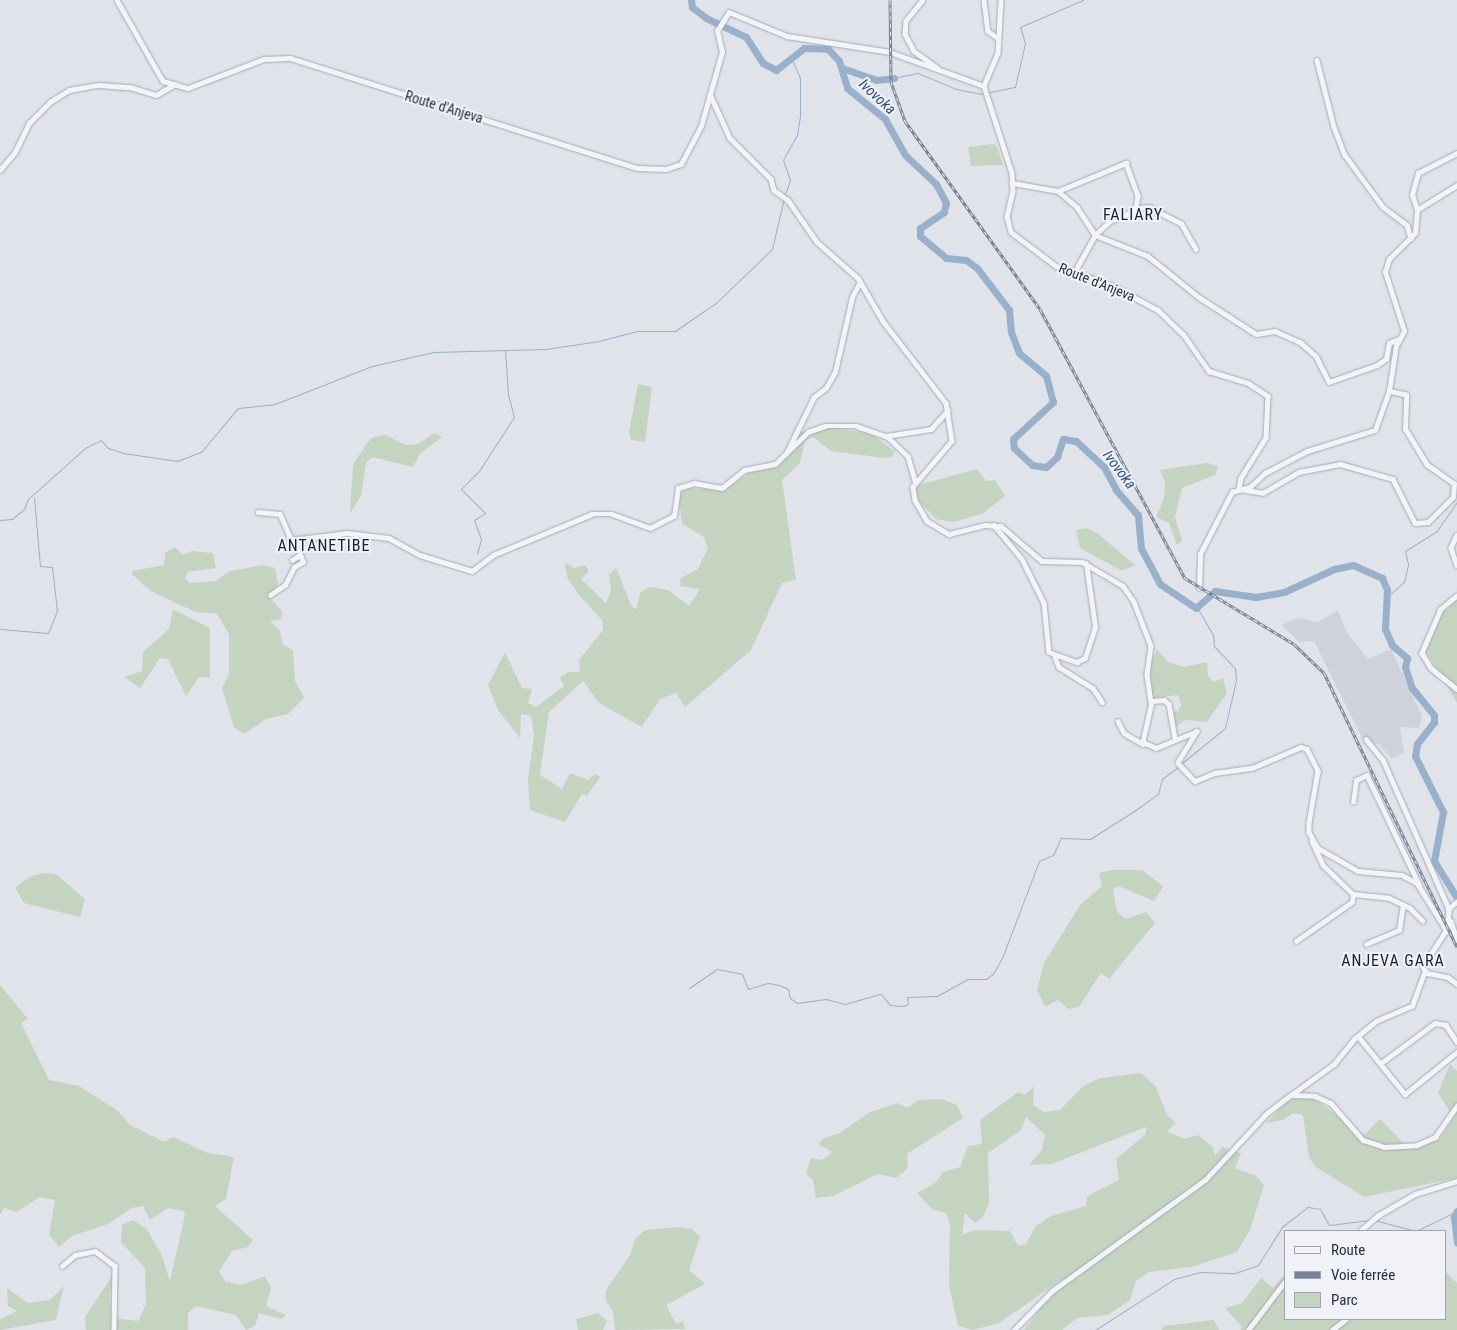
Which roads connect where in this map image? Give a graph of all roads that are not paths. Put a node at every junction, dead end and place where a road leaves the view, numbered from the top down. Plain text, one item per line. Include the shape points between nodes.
1 (117, 0) edge
2 (923, 0) edge
3 (984, 0) edge
4 (1001, 0) edge
5 (998, 38) junction
6 (1317, 60) dead end
7 (946, 74) junction
8 (988, 76) junction
9 (972, 80) junction
10 (175, 84) junction
11 (984, 88) junction
12 (710, 94) junction
13 (1457, 153) edge
14 (0, 170) edge
15 (1013, 183) junction
16 (1457, 185) edge
17 (1058, 190) junction
18 (1417, 210) junction
19 (1136, 211) junction
20 (1095, 234) junction
21 (1411, 239) junction
22 (1196, 249) dead end
23 (1074, 273) junction
24 (860, 282) junction
25 (1400, 339) junction
26 (1389, 391) junction
27 (948, 410) junction
28 (884, 436) junction
29 (784, 457) junction
30 (915, 482) junction
31 (1239, 489) junction
32 (1455, 498) edge
33 (258, 512) dead end
34 (993, 524) junction
35 (1457, 535) edge
36 (300, 539) junction
37 (300, 555) junction
38 (292, 560) dead end
39 (1086, 564) junction
40 (1457, 565) edge
41 (1199, 588) dead end
42 (270, 595) dead end
43 (1457, 596) edge
44 (1055, 657) junction
45 (1457, 689) edge
46 (1102, 702) dead end
47 (1152, 702) junction
48 (1118, 721) dead end
49 (1175, 738) junction
50 (1366, 739) dead end
51 (1144, 745) junction
52 (1353, 802) dead end
53 (1312, 839) junction
54 (1419, 884) junction
55 (1353, 894) junction
56 (1455, 903) edge
57 (1403, 905) junction
58 (1449, 909) junction
59 (1450, 917) junction
60 (1423, 922) dead end
61 (1447, 931) junction
62 (1457, 940) edge
63 (1296, 942) dead end
64 (1366, 944) dead end
65 (1425, 971) junction
66 (1457, 984) edge
67 (1358, 1036) junction
68 (1457, 1042) edge
69 (1457, 1052) edge
70 (1381, 1063) junction
71 (1291, 1095) junction
72 (1457, 1106) edge
73 (1457, 1181) edge
74 (1361, 1230) edge
75 (62, 1266) dead end
76 (1284, 1283) edge
77 (1345, 1320) edge
78 (114, 1330) edge
79 (1014, 1330) edge
80 (1248, 1330) edge
81 (1332, 1330) edge

1 - 10 street via 163,81
2 - 7 street via 906,21 905,34 914,51
3 - 5 street via 988,31
4 - 5 street
5 - 8 street via 994,65
6 - 21 street via 1334,127 1345,155 1383,207 1407,225
7 - 9 street
7 - 12 street, Route d'Anjeva via 890,52 786,36 729,12 717,31 722,52
8 - 9 street
8 - 11 street
9 - 11 street
10 - 12 street, Route d'Anjeva via 188,88 264,59 290,58 637,168 666,169 681,164 701,126
10 - 14 street via 156,95 98,85 69,90 50,102 29,123 15,152
11 - 15 street, Route d'Anjeva
12 - 24 street via 730,138 751,163 767,175 779,195 788,200 817,242
13 - 18 street via 1418,173 1412,195
15 - 17 street
15 - 23 street, Route d'Anjeva via 1007,216 1011,232 1040,258
16 - 18 street
17 - 19 street via 1126,163 1138,196
17 - 20 street via 1076,207
18 - 21 street
19 - 20 street via 1110,221
19 - 22 street via 1149,207 1181,223
20 - 23 street
20 - 25 street via 1148,256 1200,298 1256,334 1275,331 1300,342 1316,356 1329,382 1378,365 1386,359 1389,343
21 - 25 street via 1386,264 1404,332
23 - 31 street, Route d'Anjeva via 1113,286 1158,310 1184,335 1209,371 1248,383 1268,396 1266,438 1241,478
24 - 27 street via 883,321 942,396
24 - 29 street via 852,297 835,372 826,388 814,397
25 - 26 street
26 - 31 street via 1375,430 1362,437 1307,451 1265,473 1250,487
26 - 32 street via 1406,395 1405,429 1427,465 1454,484
27 - 28 street via 931,429
27 - 30 street via 952,441
28 - 29 street via 856,426 825,426 808,432
28 - 30 street via 908,456 916,473
29 - 36 street via 766,467 744,470 722,488 685,484 675,493 674,516 650,528 612,514 592,514 492,555 472,571 420,555 389,538 347,533
30 - 34 street via 915,500 927,521 942,532
31 - 32 street via 1263,493 1299,472 1340,464 1393,479 1415,523 1428,522
31 - 41 street via 1228,499 1200,554
33 - 36 street via 280,514 291,539
34 - 39 street via 1008,530 1042,560
34 - 44 street via 1022,559 1044,603 1048,648
35 - 40 street via 1451,548
36 - 37 street
37 - 38 street
37 - 42 street via 303,562 294,567 284,586
39 - 44 street via 1094,620 1090,644 1082,662
39 - 47 street via 1109,574 1134,602 1151,646 1147,674
43 - 45 street via 1441,609 1422,653 1431,668
44 - 46 street via 1059,666 1093,688
47 - 49 street via 1164,700 1169,704
47 - 51 street
48 - 51 street via 1124,733
49 - 51 street via 1156,748
49 - 53 street via 1198,733 1178,763 1195,781 1215,773 1252,768 1301,747 1307,749 1318,771 1309,814
50 - 58 street via 1383,760
52 - 54 street via 1356,780 1367,776
53 - 54 street via 1330,856 1358,871 1402,875
53 - 55 street via 1323,865
54 - 61 street
55 - 57 street via 1373,900 1384,897
55 - 63 street via 1352,902
56 - 58 street
57 - 60 street
57 - 64 street via 1399,930
58 - 59 street
59 - 61 street
59 - 62 street
61 - 65 street via 1425,960
65 - 66 street via 1448,977
65 - 67 street via 1412,1006 1376,1021
67 - 70 street
67 - 71 street via 1334,1064
68 - 70 street via 1446,1025 1435,1023
69 - 70 street via 1405,1094
71 - 72 street via 1315,1096 1331,1103 1363,1140 1384,1147 1417,1144 1434,1137
71 - 79 street via 1267,1114 1205,1180 1052,1291
73 - 74 street via 1415,1194 1374,1218
75 - 78 street via 75,1254 95,1251 115,1266
76 - 80 street
77 - 81 street

